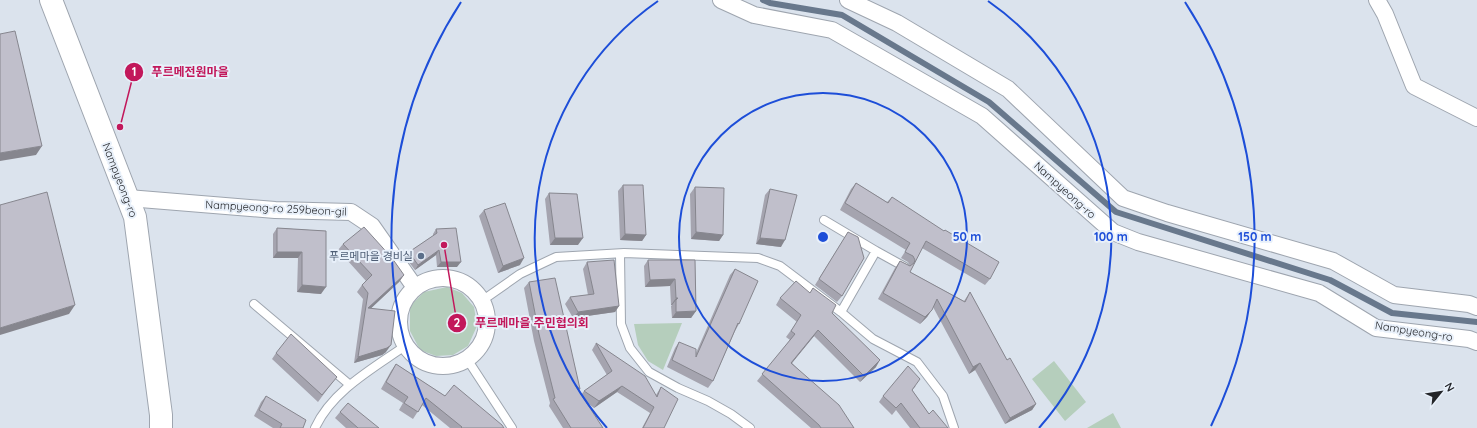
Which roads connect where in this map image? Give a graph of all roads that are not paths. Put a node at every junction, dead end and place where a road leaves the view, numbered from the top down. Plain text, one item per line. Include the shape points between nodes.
1 (721, 0) edge
2 (848, 0) edge
3 (1377, 0) edge
4 (56, 4) edge
5 (1477, 118) edge
6 (128, 198) junction
7 (824, 220) dead end
8 (876, 251) junction
9 (620, 254) junction
10 (905, 267) edge
11 (414, 286) junction
12 (483, 300) junction
13 (254, 304) dead end
14 (1477, 307) edge
15 (841, 312) junction
16 (1477, 342) edge
17 (404, 346) junction
18 (467, 359) junction
19 (350, 386) junction
20 (161, 428) edge
21 (315, 428) edge
22 (512, 428) edge
23 (750, 428) edge
24 (954, 428) edge

1 - 16 street, Nampyeong-ro via 754,15 832,30 982,116 1113,232 1138,242 1319,293 1376,328
2 - 14 street via 897,23 1008,89 1123,198 1333,261 1394,295
3 - 5 street via 1414,86
4 - 6 street, Nampyeong-ro
6 - 11 street, Nampyeong-ro 259beon-gil via 275,210 351,212 372,226
6 - 20 street, Nampyeong-ro via 135,217
7 - 8 lane
8 - 10 lane
8 - 15 lane
9 - 12 lane via 556,257 520,274
9 - 15 lane via 758,258 780,266
9 - 23 lane via 621,324 630,348 649,372 708,401
11 - 12 street via 434,277 449,278 473,289
11 - 17 street via 405,297 400,316 399,330
12 - 18 street via 487,317 486,334
13 - 19 lane
15 - 24 lane via 873,339 917,362 942,396
17 - 18 street via 414,358 431,366 450,366
17 - 19 lane
18 - 22 lane
19 - 21 lane via 321,416

